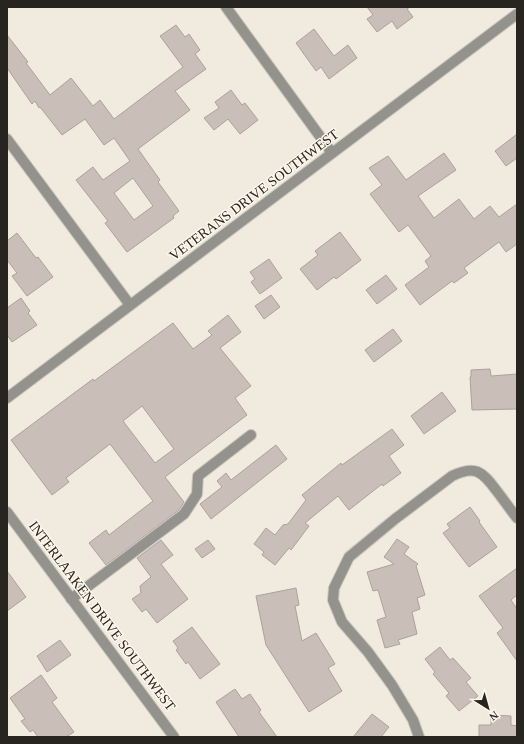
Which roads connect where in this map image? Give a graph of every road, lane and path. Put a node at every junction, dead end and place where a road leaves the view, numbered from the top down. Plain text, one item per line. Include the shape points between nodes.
1 (226, 7) edge
2 (517, 14) edge
3 (7, 139) edge
4 (332, 153) junction
5 (130, 305) junction
6 (7, 398) edge
7 (251, 435) dead end
8 (7, 512) edge
9 (517, 518) edge
10 (71, 599) junction
11 (174, 737) edge
12 (419, 737) edge

1 - 4 street
2 - 4 street, VETERANS DRIVE SOUTHWEST
3 - 5 street
4 - 5 street, VETERANS DRIVE SOUTHWEST
5 - 6 street, VETERANS DRIVE SOUTHWEST
7 - 10 street via 198,476 197,494 184,514
8 - 10 street, INTERLAAKEN DRIVE SOUTHWEST
9 - 12 street via 483,474 471,470 462,471 452,476 349,557 334,588 333,600 342,622 392,685
10 - 11 street, INTERLAAKEN DRIVE SOUTHWEST

